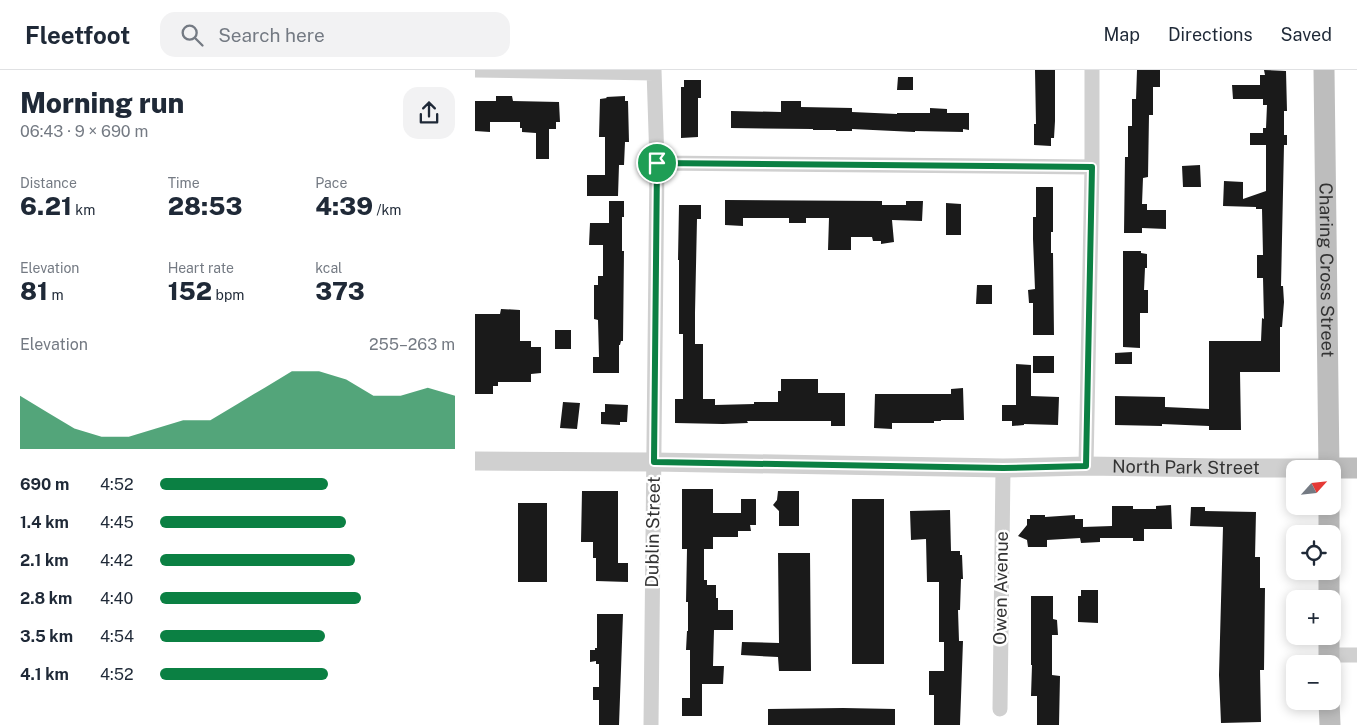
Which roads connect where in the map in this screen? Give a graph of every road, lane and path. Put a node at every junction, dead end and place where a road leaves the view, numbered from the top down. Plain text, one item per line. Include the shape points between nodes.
1 (475, 70) edge
2 (1092, 70) edge
3 (1324, 70) edge
4 (654, 71) edge
5 (657, 163) junction
6 (1092, 167) junction
7 (1329, 460) edge
8 (475, 461) edge
9 (654, 462) junction
10 (1086, 466) junction
11 (1003, 468) junction
12 (1286, 468) edge
13 (1341, 468) edge
14 (1357, 468) edge
15 (1329, 652) edge
16 (1357, 655) edge
17 (1000, 709) dead end
18 (1329, 710) edge
19 (651, 725) edge
20 (1329, 725) edge

1 - 4 street
2 - 6 street
3 - 7 main road, Charing Cross Street
4 - 5 street, Dublin Street
5 - 6 street
5 - 9 street, Dublin Street
6 - 10 street
8 - 9 street, North Park Street
9 - 11 street, North Park Street
9 - 19 street, Dublin Street
10 - 11 street, North Park Street
10 - 12 street, North Park Street
11 - 17 street, Owen Avenue
13 - 14 main road, North Park Street
15 - 16 street
18 - 20 main road

